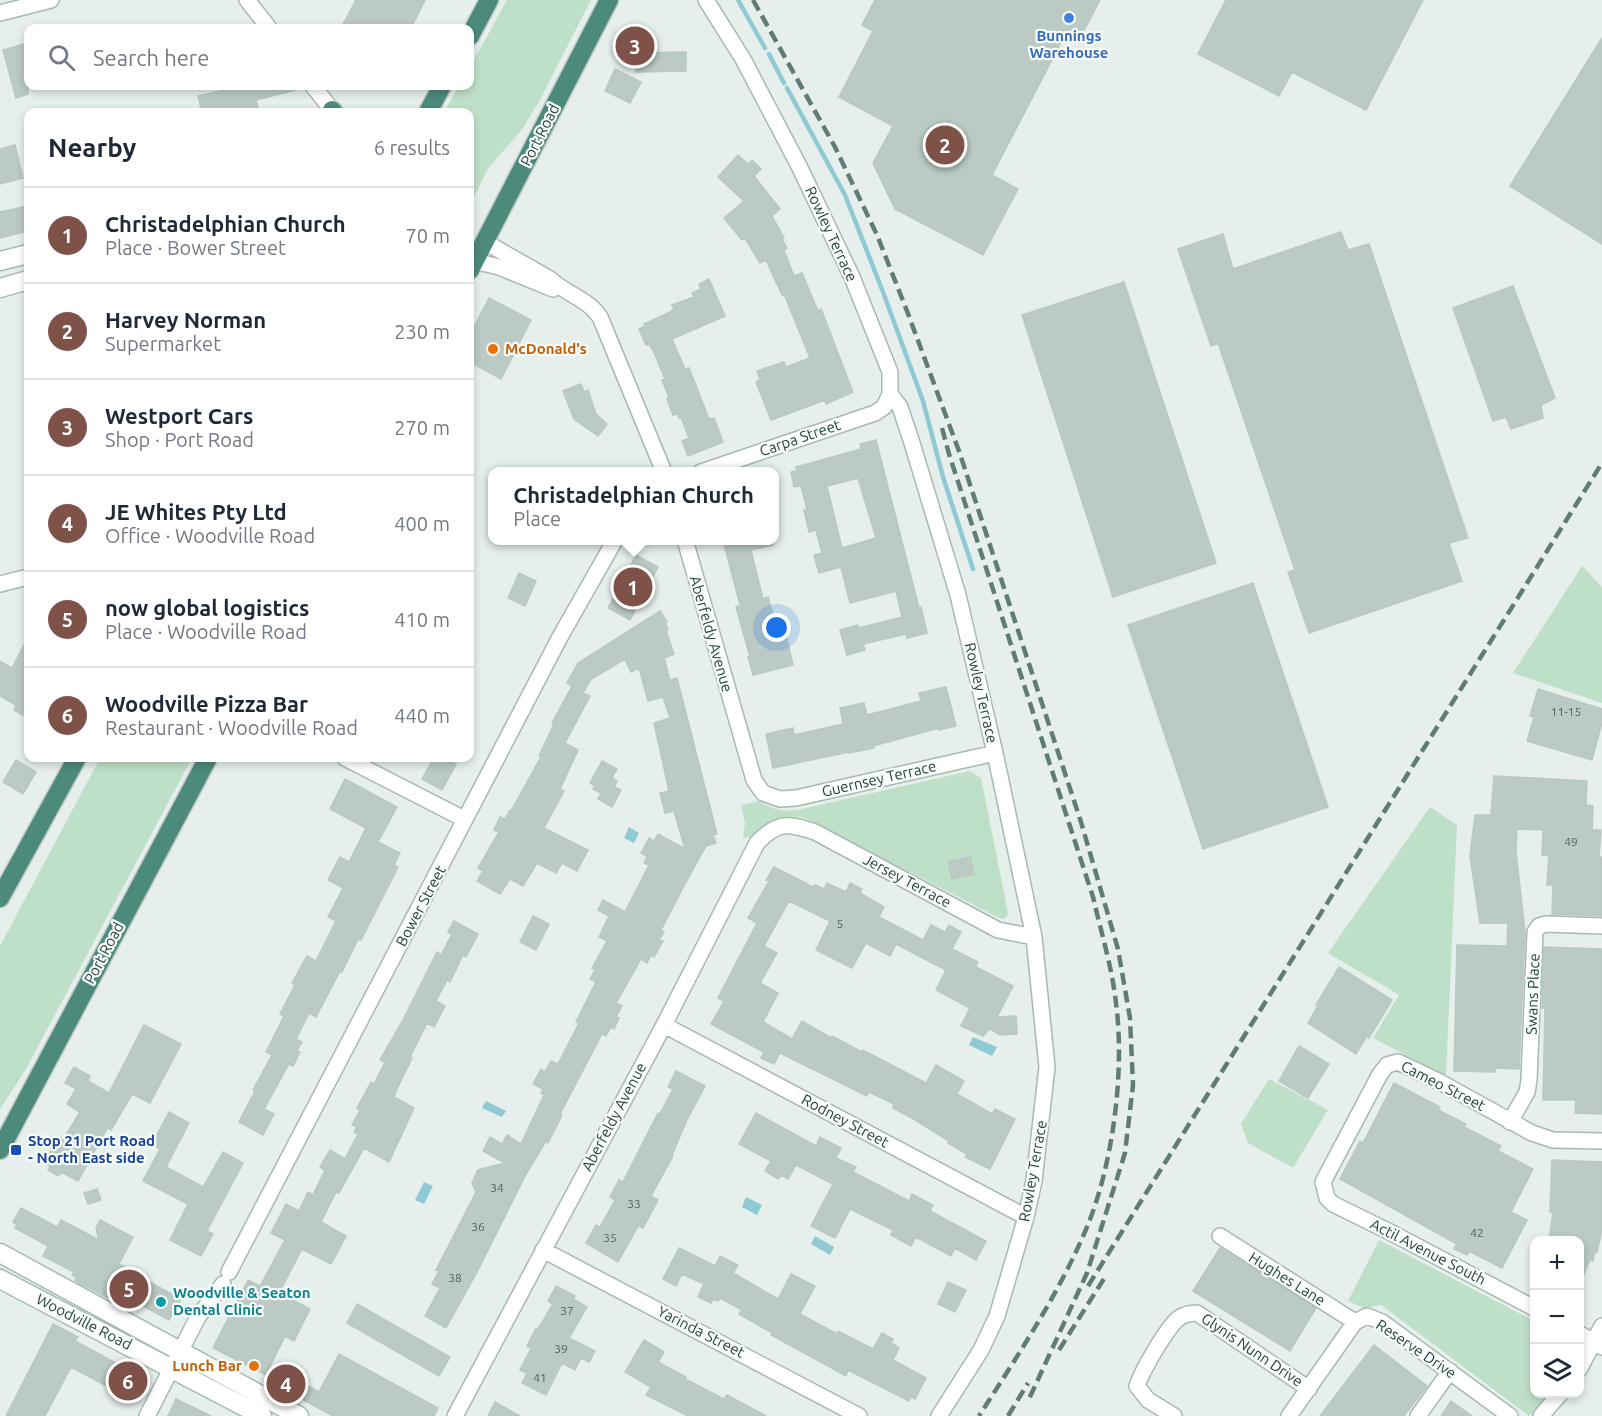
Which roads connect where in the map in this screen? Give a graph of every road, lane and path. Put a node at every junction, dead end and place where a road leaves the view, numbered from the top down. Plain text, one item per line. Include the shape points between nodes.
1 (51, 0) edge
2 (247, 0) edge
3 (489, 0) edge
4 (609, 0) edge
5 (706, 0) edge
6 (0, 13) edge
7 (266, 24) edge
8 (474, 28) edge
9 (316, 90) edge
10 (440, 90) edge
11 (330, 108) edge
12 (430, 108) edge
13 (477, 237) edge
14 (24, 255) edge
15 (0, 261) edge
16 (474, 263) edge
17 (24, 281) edge
18 (559, 287) junction
19 (0, 288) edge
20 (890, 394) junction
21 (662, 467) edge
22 (712, 467) edge
23 (612, 545) edge
24 (686, 545) edge
25 (24, 578) edge
26 (0, 584) edge
27 (995, 753) junction
28 (75, 762) edge
29 (206, 762) edge
30 (353, 762) edge
31 (763, 793) joint
32 (464, 819) junction
33 (781, 826) joint
34 (1, 893) edge
35 (1602, 926) edge
36 (1034, 937) junction
37 (664, 1024) junction
38 (33, 1087) junction
39 (1510, 1122) junction
40 (0, 1123) edge
41 (1602, 1141) edge
42 (0, 1150) edge
43 (1326, 1192) joint
44 (1026, 1217) junction
45 (1220, 1236) dead end
46 (543, 1250) junction
47 (0, 1253) edge
48 (0, 1280) edge
49 (1530, 1306) edge
50 (1355, 1322) junction
51 (1602, 1326) edge
52 (1584, 1336) edge
53 (1598, 1344) edge
54 (181, 1351) junction
55 (1584, 1363) edge
56 (172, 1368) junction
57 (1450, 1371) junction
58 (1309, 1389) junction
59 (1557, 1398) edge
60 (147, 1416) edge
61 (262, 1416) edge
62 (299, 1416) edge
63 (455, 1416) edge
64 (859, 1416) edge
65 (939, 1416) edge
66 (1174, 1416) edge
67 (1289, 1416) edge
68 (1418, 1416) edge
69 (1510, 1416) edge
70 (1541, 1416) edge

1 - 6 street
2 - 7 street
3 - 8 highway
4 - 13 highway, Port Road
5 - 20 street, Rowley Terrace via 743,59 852,277 890,372
9 - 11 street
10 - 12 highway
13 - 18 street
14 - 15 main road
16 - 18 street via 499,267 552,289
17 - 19 main road
18 - 21 street via 594,308 600,317
20 - 22 street, Carpa Street via 884,407 875,413
20 - 27 street, Rowley Terrace via 900,407 958,595
23 - 32 street, Bower Street
24 - 31 street, Aberfeldy Avenue via 742,745 754,780
25 - 26 street
27 - 31 street, Guernsey Terrace via 796,798 780,799
27 - 36 street, Rowley Terrace
28 - 34 highway
29 - 38 highway, Port Road
30 - 32 street
32 - 54 street, Bower Street via 226,1278 198,1317
33 - 36 street, Jersey Terrace via 793,824 815,832 998,930
33 - 37 street, Aberfeldy Avenue via 770,830 758,843
35 - 39 street, Swans Place via 1546,924 1535,932 1529,1080 1527,1092
36 - 44 street, Rowley Terrace via 1047,1066
37 - 44 street, Rodney Street
37 - 46 street, Aberfeldy Avenue
38 - 40 highway
38 - 42 highway, Port Road
39 - 41 street, Cameo Street via 1553,1140
39 - 43 street, Cameo Street via 1404,1064 1390,1063 1380,1074 1323,1182
43 - 49 street, Actil Avenue South via 1333,1204
44 - 65 street, Rowley Terrace via 997,1316 981,1350
45 - 50 street, Hughes Lane
46 - 63 street, Aberfeldy Avenue
46 - 64 street, Yarinda Street
47 - 54 main road, Woodville Road
48 - 56 main road, Woodville Road
50 - 57 street, Reserve Drive via 1367,1316 1382,1322
50 - 58 street, Reserve Drive
51 - 53 street
52 - 53 street
53 - 55 street
54 - 56 street, Bower Street
54 - 62 main road, Woodville Road
56 - 60 street, Bower Street
56 - 61 main road, Woodville Road
57 - 68 street
57 - 69 street, Reserve Drive
58 - 66 street, Glynis Nunn Drive via 1197,1313 1187,1313 1177,1320 1137,1386 1148,1400
58 - 67 street, Reserve Drive
59 - 70 street

